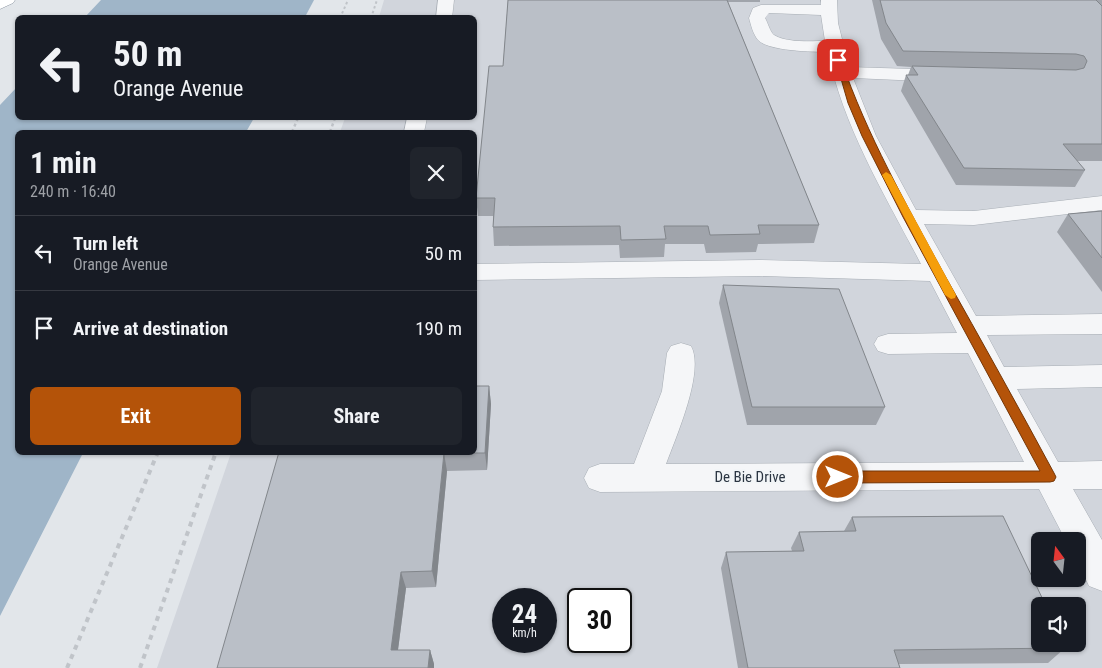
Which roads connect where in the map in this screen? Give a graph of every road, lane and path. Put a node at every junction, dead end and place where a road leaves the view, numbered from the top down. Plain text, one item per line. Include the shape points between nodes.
1 (7, 0) edge
2 (348, 0) edge
3 (377, 0) edge
4 (446, 0) edge
5 (0, 4) edge
6 (829, 5) edge
7 (341, 15) edge
8 (372, 15) edge
9 (444, 15) edge
10 (834, 47) junction
11 (841, 72) junction
12 (965, 77) edge
13 (1102, 203) edge
14 (908, 217) junction
15 (477, 272) edge
16 (938, 273) junction
17 (1102, 324) edge
18 (972, 335) junction
19 (888, 344) dead end
20 (681, 353) dead end
21 (1102, 376) edge
22 (996, 378) junction
23 (157, 455) edge
24 (215, 455) edge
25 (1102, 475) edge
26 (1050, 477) junction
27 (600, 478) dead end
28 (645, 478) junction
29 (1097, 557) edge
30 (67, 668) edge
31 (140, 668) edge

1 - 5 highway
2 - 7 path
3 - 8 path
4 - 9 street
6 - 10 street
6 - 10 street via 767,8 759,11 757,18 765,37 770,40 789,45
10 - 11 street
11 - 12 street
11 - 14 street via 866,136
13 - 14 street via 974,218
14 - 16 street
15 - 16 street via 769,268
16 - 18 street
17 - 18 street
18 - 19 street
18 - 22 street
20 - 28 street via 677,391
21 - 22 street
22 - 26 street
23 - 30 path
24 - 31 path
25 - 26 street, De Bie Drive
26 - 28 street, De Bie Drive
26 - 29 street
27 - 28 street, De Bie Drive

